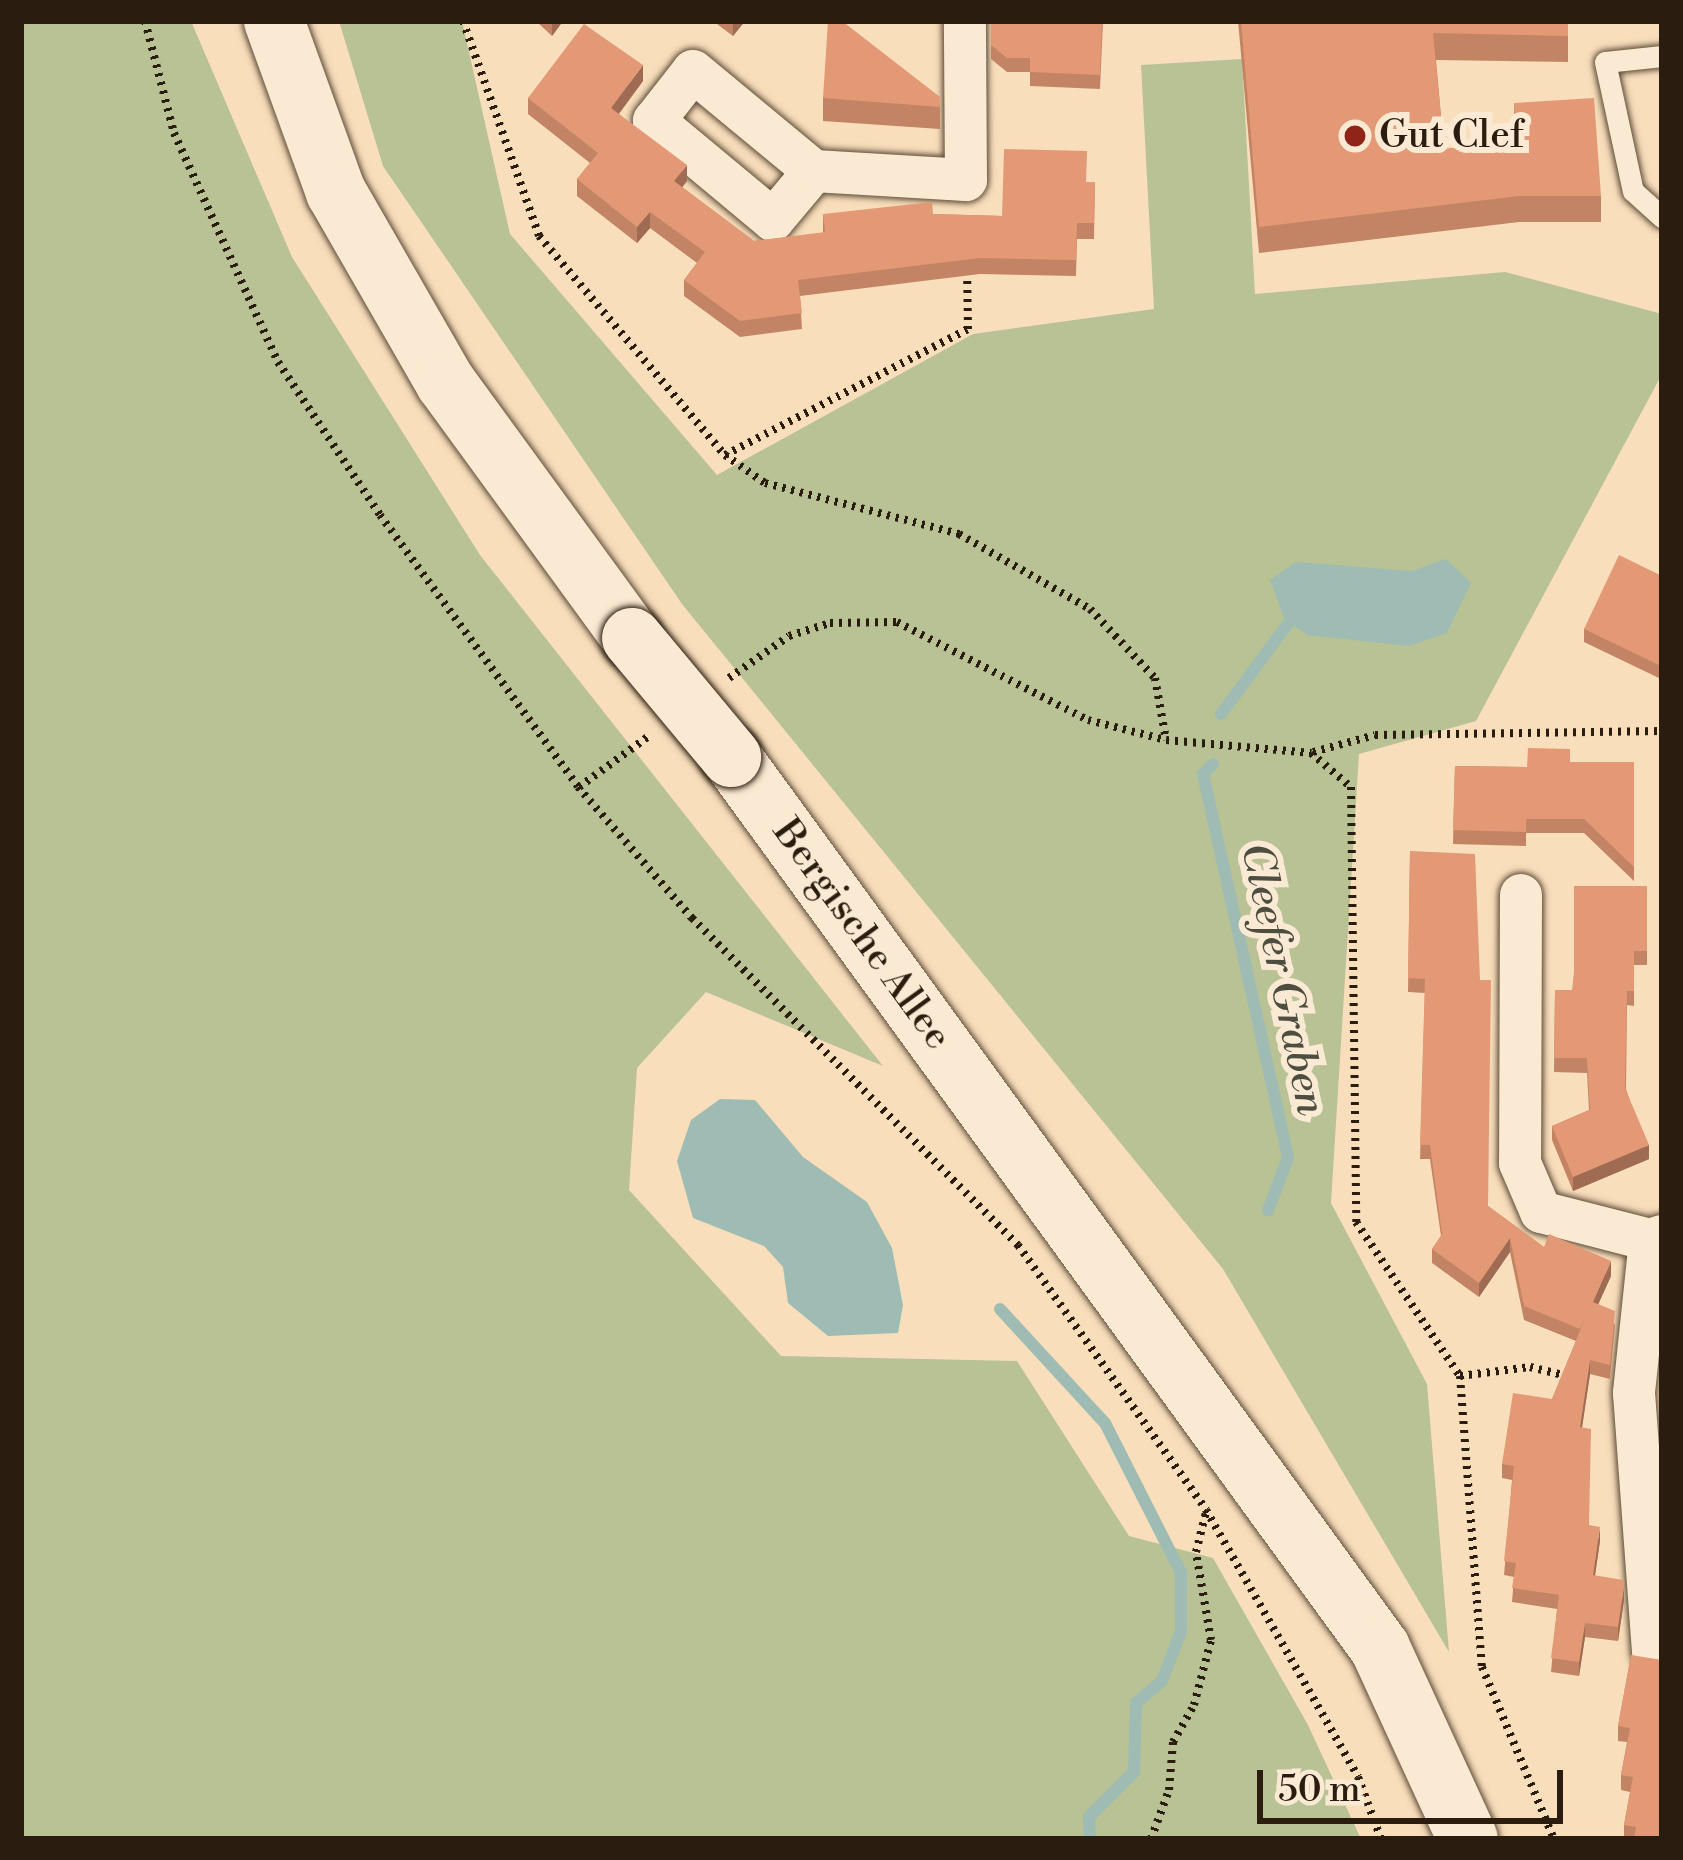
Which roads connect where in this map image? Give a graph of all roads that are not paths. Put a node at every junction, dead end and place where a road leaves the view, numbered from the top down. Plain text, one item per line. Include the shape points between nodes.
1 (274, 21) edge
2 (965, 21) edge
3 (1662, 56) edge
4 (814, 171) dead end
5 (1662, 217) edge
6 (1521, 895) dead end
7 (1656, 1238) edge
8 (1662, 1653) edge
9 (1468, 1839) edge

1 - 9 main road, Bergische Allee, bridge via 336,192 446,383 632,638 731,757 1380,1648
2 - 4 street via 966,180
3 - 5 lane via 1605,62 1633,191
6 - 7 street via 1520,1162 1541,1212
7 - 8 street via 1634,1393 1653,1651

